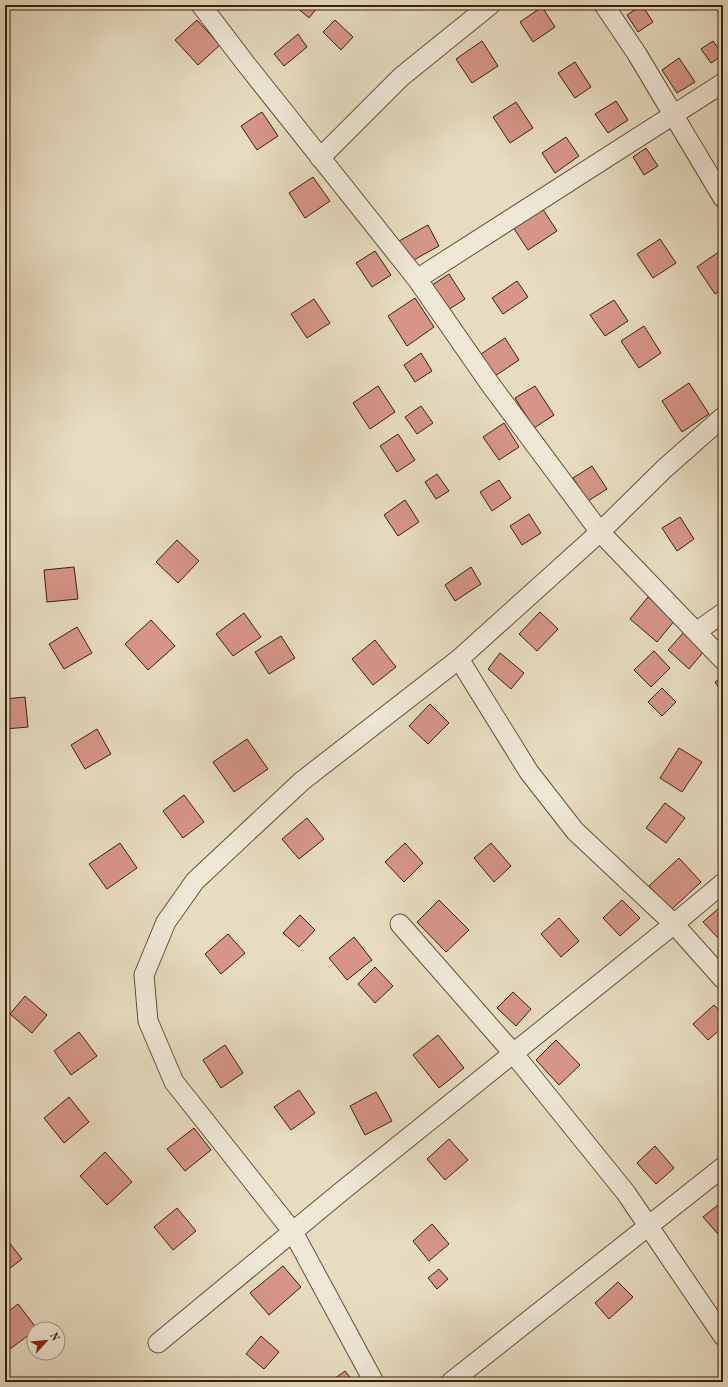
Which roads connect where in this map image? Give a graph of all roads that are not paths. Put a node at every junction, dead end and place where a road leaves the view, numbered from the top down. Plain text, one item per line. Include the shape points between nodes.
1 (201, 5) edge
2 (490, 5) edge
3 (604, 5) edge
4 (723, 83) edge
5 (673, 115) junction
6 (320, 158) junction
7 (723, 198) edge
8 (417, 279) junction
9 (723, 416) edge
10 (600, 532) junction
11 (723, 613) edge
12 (696, 632) junction
13 (460, 659) junction
14 (723, 660) edge
15 (723, 883) edge
16 (400, 924) dead end
17 (674, 924) junction
18 (723, 979) edge
19 (513, 1053) junction
20 (723, 1166) edge
21 (648, 1225) junction
22 (293, 1232) junction
23 (723, 1336) edge
24 (158, 1343) dead end
25 (374, 1382) edge
26 (451, 1382) edge

1 - 6 street
2 - 6 street via 401,77
3 - 5 street
4 - 5 street
5 - 7 street
5 - 8 street
6 - 8 street
8 - 10 street via 490,384
9 - 10 street
10 - 12 street
10 - 13 street
11 - 12 street
12 - 14 street
13 - 17 street via 529,772 575,832
13 - 22 street via 302,781 195,881 166,922 144,975 148,1021 174,1082
15 - 17 street
16 - 19 street
17 - 18 street
17 - 19 street
19 - 21 street via 626,1193
19 - 22 street
20 - 21 street
21 - 23 street
21 - 26 street
22 - 24 street
22 - 25 street

